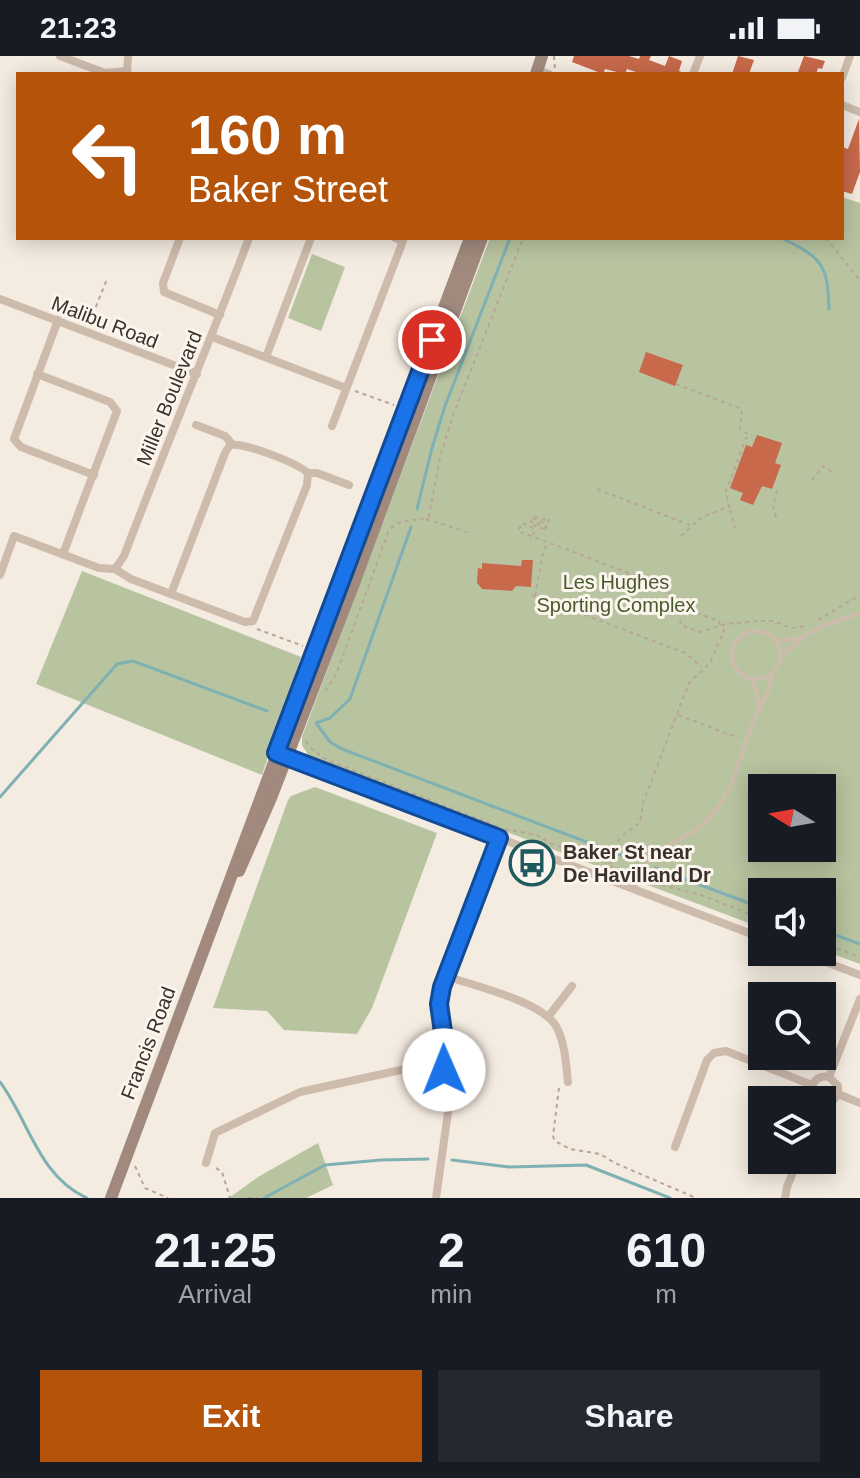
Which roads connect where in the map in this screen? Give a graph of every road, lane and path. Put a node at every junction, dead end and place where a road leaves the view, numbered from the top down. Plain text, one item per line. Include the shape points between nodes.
1 (60, 56) edge
2 (128, 56) edge
3 (554, 56) edge
4 (102, 72) edge
5 (127, 72) edge
6 (546, 72) edge
7 (179, 240) edge
8 (248, 240) edge
9 (310, 240) edge
10 (401, 240) edge
11 (469, 240) edge
12 (481, 240) edge
13 (522, 240) edge
14 (828, 240) edge
15 (107, 279) dead end
16 (860, 281) edge
17 (0, 299) edge
18 (220, 315) junction
19 (58, 320) junction
20 (90, 322) dead end
21 (212, 337) junction
22 (266, 357) junction
23 (37, 374) junction
24 (197, 374) junction
25 (676, 384) dead end
26 (346, 388) junction
27 (389, 404) dead end
28 (196, 425) dead end
29 (332, 426) dead end
30 (232, 444) junction
31 (308, 473) junction
32 (833, 473) dead end
33 (94, 475) junction
34 (812, 480) dead end
35 (349, 485) dead end
36 (597, 489) dead end
37 (777, 490) dead end
38 (729, 507) junction
39 (776, 517) dead end
40 (425, 519) junction
41 (691, 525) junction
42 (546, 527) junction
43 (735, 528) dead end
44 (535, 529) junction
45 (470, 533) dead end
46 (533, 535) junction
47 (681, 536) dead end
48 (548, 541) junction
49 (63, 554) junction
50 (115, 569) junction
51 (0, 575) edge
52 (171, 594) junction
53 (860, 595) edge
54 (678, 606) junction
55 (860, 613) edge
56 (251, 622) junction
57 (723, 625) junction
58 (802, 638) junction
59 (776, 641) junction
60 (296, 643) dead end
61 (781, 656) junction
62 (703, 668) junction
63 (772, 673) junction
64 (751, 679) junction
65 (322, 696) dead end
66 (758, 712) junction
67 (677, 714) junction
68 (305, 735) dead end
69 (747, 741) junction
70 (281, 755) junction
71 (499, 838) junction
72 (610, 864) junction
73 (638, 878) junction
74 (634, 890) junction
75 (748, 913) edge
76 (748, 933) edge
77 (836, 948) edge
78 (860, 957) edge
79 (836, 966) edge
80 (860, 975) edge
81 (446, 976) junction
82 (572, 986) dead end
83 (860, 999) edge
84 (548, 1017) junction
85 (442, 1061) junction
86 (829, 1077) junction
87 (568, 1082) joint
88 (812, 1085) joint
89 (838, 1094) junction
90 (836, 1097) edge
91 (860, 1103) edge
92 (675, 1147) dead end
93 (206, 1163) joint
94 (135, 1166) dead end
95 (792, 1174) edge
96 (111, 1198) edge
97 (168, 1198) edge
98 (230, 1198) edge
99 (248, 1198) edge
100 (257, 1198) edge
101 (436, 1198) edge
102 (696, 1198) edge
103 (785, 1198) edge

1 - 4 street
2 - 5 street
3 - 6 path via 556,66
7 - 18 street via 164,292
8 - 18 street, Miller Boulevard
9 - 22 street
10 - 26 street
11 - 70 main road, Francis Road
12 - 70 main road, Francis Road via 414,426
13 - 40 path via 452,418
14 - 16 path
15 - 20 path
17 - 19 street, Malibu Road
18 - 21 street, Miller Boulevard
19 - 23 street
19 - 24 street, Malibu Road
21 - 22 street
21 - 24 street, Miller Boulevard
22 - 26 street
23 - 33 street via 15,442
23 - 33 street via 116,406
24 - 50 street, Miller Boulevard
25 - 38 path via 742,409 740,429 750,435 726,491
26 - 27 path
26 - 29 street
28 - 30 street
30 - 31 street
30 - 52 street
31 - 35 street
31 - 56 street
32 - 34 path via 823,466
33 - 49 street
36 - 41 path
37 - 39 path
38 - 41 path
38 - 43 path
40 - 45 path
40 - 65 path via 402,520 389,530 336,675
41 - 47 path
42 - 42 path via 532,518 533,516 548,516
42 - 44 path via 544,532
44 - 46 path
44 - 46 path via 522,523 518,531
46 - 48 path
48 - 54 path via 663,586
48 - 62 path via 534,596 685,653
49 - 50 street
49 - 51 street via 14,536
50 - 52 street
52 - 56 street
53 - 57 path via 801,628 773,621
54 - 57 path
54 - 57 path via 681,625 700,632
55 - 58 lane
56 - 60 path
57 - 62 path via 713,659
58 - 59 lane
58 - 61 lane
59 - 61 lane
59 - 64 lane via 758,631 735,643 735,667
61 - 63 lane
62 - 67 path via 689,683
63 - 64 lane
63 - 66 lane
64 - 66 lane
66 - 69 lane
67 - 69 path
67 - 72 path via 643,803 642,821 620,837
68 - 72 path via 327,760
69 - 73 lane via 711,816 654,854
70 - 71 street
70 - 96 main road, Francis Road via 260,825 223,902
71 - 74 street
71 - 81 street
72 - 73 path
73 - 74 lane
73 - 75 path
74 - 76 street
77 - 78 path
79 - 80 street
81 - 84 street via 539,1009
81 - 85 street via 439,1004
82 - 84 street
83 - 86 street
84 - 87 street via 564,1049
85 - 93 street via 300,1092 215,1133
85 - 101 street via 452,1084
86 - 88 street via 817,1078
86 - 89 street
87 - 102 path via 559,1086 555,1141 600,1154
88 - 92 street via 726,1051 714,1053
89 - 90 street
89 - 91 street
93 - 98 path via 222,1172
94 - 97 path via 145,1188
95 - 103 street
99 - 100 path

